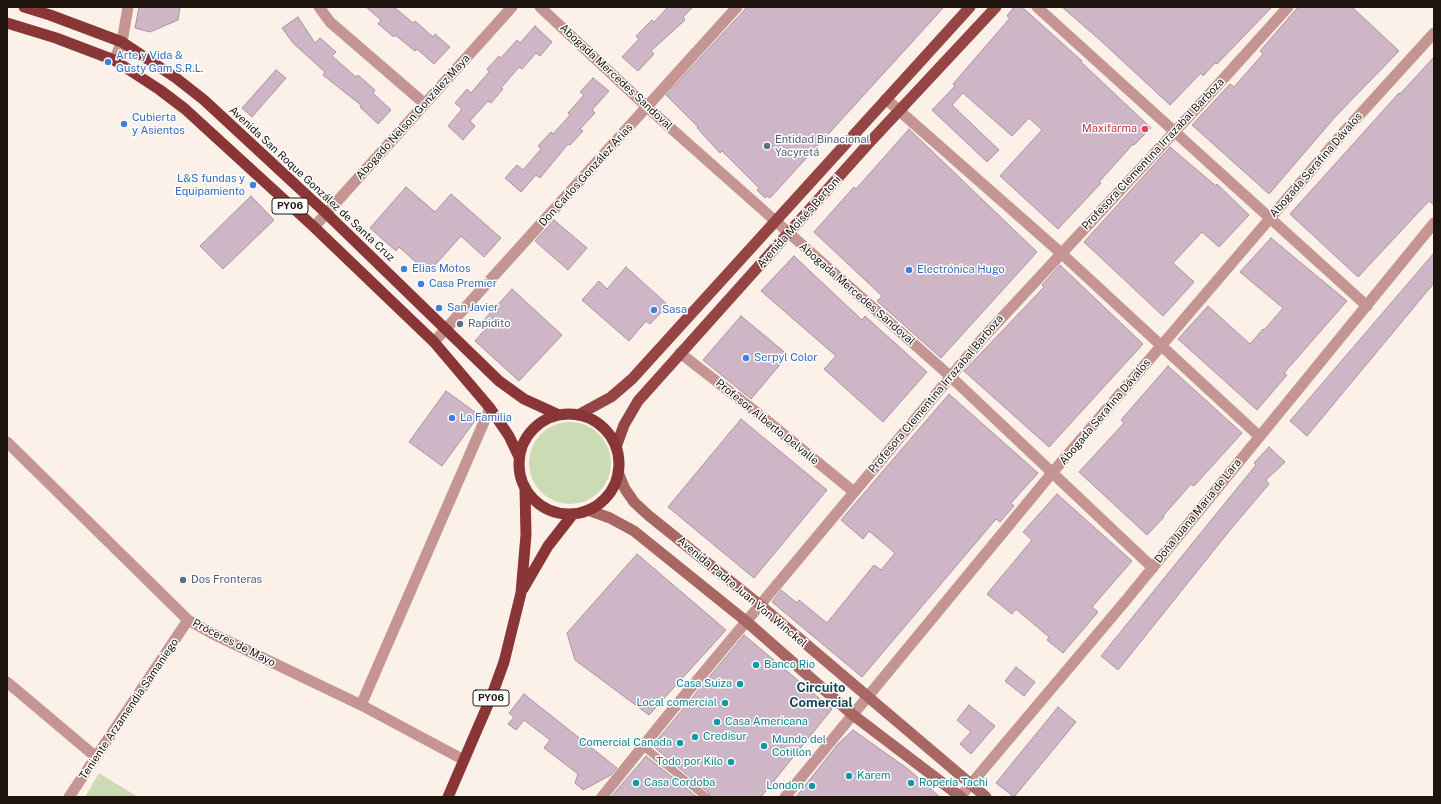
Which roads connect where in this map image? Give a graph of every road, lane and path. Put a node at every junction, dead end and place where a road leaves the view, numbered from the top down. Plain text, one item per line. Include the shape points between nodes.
1 (24, 7) edge
2 (128, 7) edge
3 (319, 7) edge
4 (512, 7) edge
5 (540, 7) edge
6 (737, 7) edge
7 (970, 7) edge
8 (996, 7) edge
9 (1037, 7) edge
10 (1288, 7) edge
11 (7, 23) edge
12 (1434, 33) edge
13 (122, 42) junction
14 (114, 60) junction
15 (886, 99) junction
16 (425, 104) junction
17 (647, 107) junction
18 (900, 110) junction
19 (1175, 132) junction
20 (326, 213) junction
21 (1270, 218) junction
22 (775, 221) junction
23 (1434, 223) edge
24 (314, 227) junction
25 (789, 234) junction
26 (1061, 253) junction
27 (1367, 306) junction
28 (446, 329) junction
29 (434, 342) junction
30 (1161, 346) junction
31 (680, 353) junction
32 (950, 376) junction
33 (490, 408) junction
34 (559, 415) junction
35 (578, 415) junction
36 (1259, 436) junction
37 (7, 442) edge
38 (616, 447) junction
39 (519, 457) junction
40 (618, 472) junction
41 (1052, 473) junction
42 (525, 489) junction
43 (854, 492) junction
44 (588, 510) junction
45 (573, 514) junction
46 (1153, 568) junction
47 (521, 593) junction
48 (760, 605) junction
49 (188, 620) junction
50 (747, 622) junction
51 (8, 685) edge
52 (867, 698) junction
53 (361, 705) junction
54 (853, 715) junction
55 (643, 746) junction
56 (96, 758) junction
57 (464, 760) junction
58 (970, 784) junction
59 (69, 797) edge
60 (448, 797) edge
61 (602, 797) edge
62 (706, 797) edge
63 (785, 797) edge
64 (960, 797) edge
65 (986, 797) edge

1 - 13 highway, Avenida San Roque González de Santa Cruz / PY06
2 - 13 street
3 - 16 street via 330,22
4 - 16 street, Abogado Nelson González Maya
5 - 17 street, Abogada Mercedes Sandoval
6 - 17 street, Don Carlos González Arias
7 - 15 main road, Avenida Moisés Bertoni
8 - 18 main road, Avenida Moisés Bertoni
9 - 19 street
10 - 19 street, Profesora Clementina Irrazabal Barboza
11 - 14 highway, PY06
12 - 21 street, Abogada Serafina Dávalos via 1342,133
13 - 14 street
13 - 20 highway, Avenida San Roque González de Santa Cruz / PY06 via 204,100
14 - 24 highway, PY06 via 185,109
15 - 18 street
15 - 22 main road, Avenida Moisés Bertoni
16 - 20 street, Abogado Nelson González Maya
17 - 22 street, Abogada Mercedes Sandoval
17 - 28 street, Don Carlos González Arias
18 - 25 main road, Avenida Moisés Bertoni
18 - 26 street
19 - 21 street
19 - 26 street, Profesora Clementina Irrazabal Barboza
20 - 24 street, Abogado Nelson González Maya
20 - 28 highway, Avenida San Roque González de Santa Cruz / PY06
21 - 27 street
21 - 30 street, Abogada Serafina Dávalos
22 - 25 street, Abogada Mercedes Sandoval
22 - 35 main road, Avenida Moisés Bertoni via 632,379 611,397
23 - 27 street, Doña Juana María de Lara
24 - 29 highway, PY06
25 - 31 main road, Avenida Moisés Bertoni
25 - 32 street, Abogada Mercedes Sandoval
26 - 30 street
26 - 32 street, Profesora Clementina Irrazabal Barboza
27 - 36 street, Doña Juana María de Lara
28 - 29 street, Don Carlos González Arias
28 - 34 highway, Avenida San Roque González de Santa Cruz / PY06 via 510,391
29 - 33 highway, PY06
30 - 36 street
30 - 41 street, Abogada Serafina Dávalos
31 - 38 main road, Avenida Moisés Bertoni via 630,413
31 - 43 street, Profesor Alberto Delvalle
32 - 41 street, Abogada Mercedes Sandoval
32 - 43 street, Profesora Clementina Irrazabal Barboza
33 - 39 highway, PY06 via 509,436
33 - 53 street
34 - 35 highway, PY06
34 - 39 highway, PY06 via 535,428 526,438
35 - 38 highway, PY06 via 602,426
36 - 46 street, Doña Juana María de Lara
37 - 49 street, Próceres de Mayo
38 - 40 highway, PY06
39 - 42 highway, PY06 via 520,474
40 - 44 highway, PY06 via 611,492 601,503
40 - 48 main road, Avenida Padre Juan Von Winckel via 625,489 643,511
41 - 46 street, Abogada Mercedes Sandoval
41 - 52 street, Abogada Serafina Dávalos
42 - 45 highway, PY06 via 542,506 556,513
42 - 47 highway, PY06 via 526,535
43 - 48 street, Profesora Clementina Irrazabal Barboza
44 - 45 highway, PY06
44 - 50 main road, Avenida Padre Juan Von Winckel via 634,531
45 - 47 highway, PY06 via 548,546
46 - 58 street, Doña Juana María de Lara
47 - 57 highway, PY06 via 504,662
48 - 50 street, Profesora Clementina Irrazabal Barboza
48 - 52 main road, Avenida Padre Juan Von Winckel
49 - 53 street, Próceres de Mayo
49 - 56 street, Teniente Arzamendia Samaniego
50 - 54 main road, Avenida Padre Juan Von Winckel
50 - 55 street, Profesora Clementina Irrazabal Barboza
51 - 56 street
52 - 54 street, Abogada Serafina Dávalos
52 - 58 main road, Avenida Padre Juan Von Winckel
53 - 57 street, Próceres de Mayo
54 - 63 street, Abogada Serafina Dávalos
54 - 64 main road, Avenida Padre Juan Von Winckel
55 - 61 street, Profesora Clementina Irrazabal Barboza
55 - 62 street
56 - 59 street, Teniente Arzamendia Samaniego
57 - 60 highway, PY06
58 - 64 street, Doña Juana María de Lara
58 - 65 main road, Avenida Padre Juan Von Winckel

